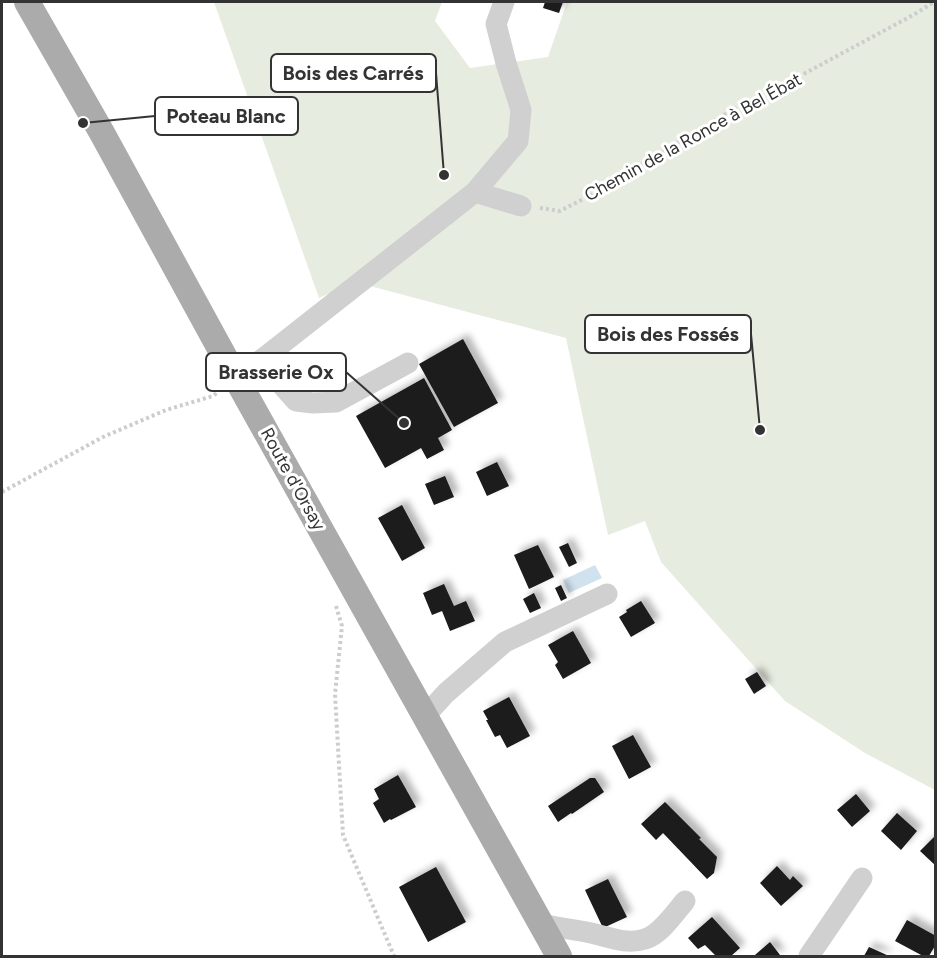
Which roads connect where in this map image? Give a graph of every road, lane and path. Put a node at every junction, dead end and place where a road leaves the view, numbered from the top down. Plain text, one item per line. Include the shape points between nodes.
1 (27, 2) edge
2 (504, 2) edge
3 (934, 2) edge
4 (475, 192) junction
5 (521, 206) joint
6 (265, 357) junction
7 (408, 363) dead end
8 (236, 378) junction
9 (2, 492) edge
10 (607, 594) dead end
11 (334, 600) dead end
12 (425, 716) junction
13 (862, 878) dead end
14 (685, 901) dead end
15 (541, 924) junction
16 (394, 957) edge
17 (559, 957) edge
18 (809, 957) edge

1 - 8 main road, Route d'Orsay
2 - 4 street via 496,24 521,110 518,141
3 - 5 path, Chemin de la Ronce à Bel Ébat via 729,112 560,211
4 - 5 street
4 - 6 street
6 - 7 street via 296,400 313,403 336,402
6 - 8 street
8 - 9 path via 213,396 165,410 103,437
8 - 12 main road, Route d'Orsay
10 - 12 street via 505,642
11 - 16 path via 342,626 335,694 343,836
12 - 15 main road, Route d'Orsay
13 - 18 street
14 - 15 street via 647,939 625,942
15 - 17 main road, Route d'Orsay

